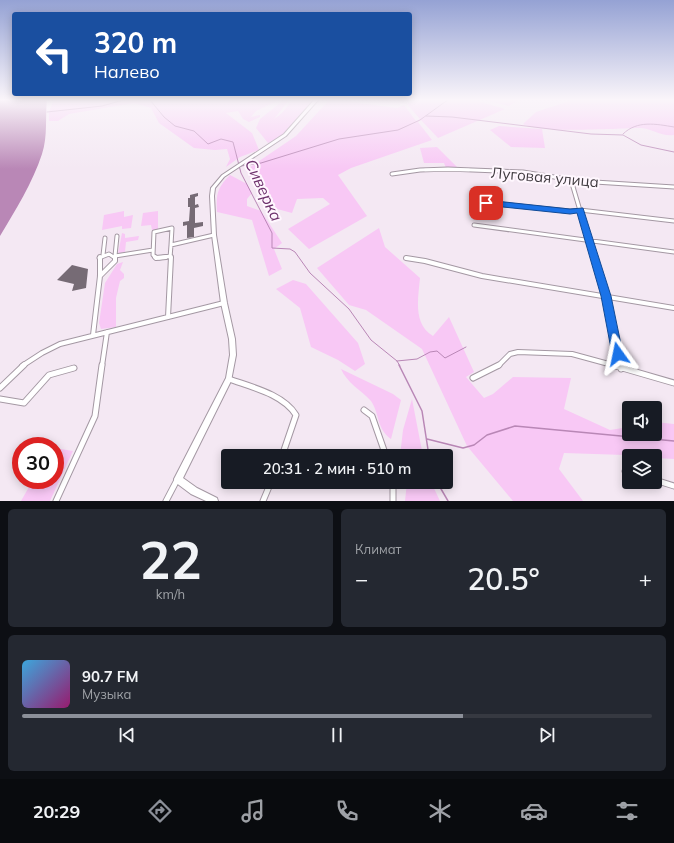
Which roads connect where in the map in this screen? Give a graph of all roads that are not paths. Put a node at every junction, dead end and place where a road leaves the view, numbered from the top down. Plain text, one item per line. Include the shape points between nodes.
1 (296, 122) edge
2 (392, 174) dead end
3 (571, 180) junction
4 (674, 187) edge
5 (486, 203) dead end
6 (580, 210) junction
7 (674, 221) edge
8 (474, 225) dead end
9 (214, 235) junction
10 (117, 236) dead end
11 (105, 238) dead end
12 (590, 240) junction
13 (171, 245) junction
14 (153, 250) junction
15 (674, 252) edge
16 (103, 255) junction
17 (115, 256) junction
18 (170, 256) junction
19 (406, 258) dead end
20 (100, 276) junction
21 (606, 296) junction
22 (224, 303) junction
23 (674, 308) edge
24 (168, 317) junction
25 (107, 332) junction
26 (93, 335) junction
27 (74, 368) dead end
28 (621, 369) junction
29 (473, 378) dead end
30 (229, 379) junction
31 (674, 383) edge
32 (0, 388) edge
33 (0, 399) edge
34 (364, 410) dead end
35 (284, 449) edge
36 (384, 449) edge
37 (178, 479) junction
38 (662, 482) edge
39 (674, 486) edge
40 (268, 489) edge
41 (393, 489) edge
42 (56, 501) edge
43 (166, 501) edge
44 (214, 501) edge
45 (262, 501) edge
46 (394, 501) edge

1 - 9 main road via 285,135 217,182 212,196
2 - 3 street, Луговая улица via 448,169 523,172
3 - 4 street, Луговая улица
3 - 6 street
5 - 6 street
6 - 7 street
6 - 12 street
8 - 12 street
9 - 13 street
9 - 22 main road
10 - 17 street
11 - 16 street
12 - 15 street
12 - 21 street
13 - 14 street via 172,228 154,232
13 - 18 street
14 - 17 street
14 - 18 street via 156,258
16 - 17 street via 106,253
16 - 20 street via 99,257
17 - 20 street via 115,261
18 - 24 street
19 - 21 street via 421,259 466,273
20 - 26 street
21 - 23 street
21 - 28 street
22 - 24 street
22 - 30 main road via 234,356
24 - 25 street
25 - 26 street
25 - 42 street via 95,416
26 - 32 street via 42,351 19,368
27 - 33 street via 49,374 24,403
28 - 29 street via 572,354 518,352 510,354 506,361 494,369
28 - 31 street
30 - 35 street via 284,402 295,410 296,415
30 - 37 main road
34 - 36 street via 372,416
37 - 43 street
37 - 44 main road
38 - 39 street
40 - 45 street
41 - 46 street

